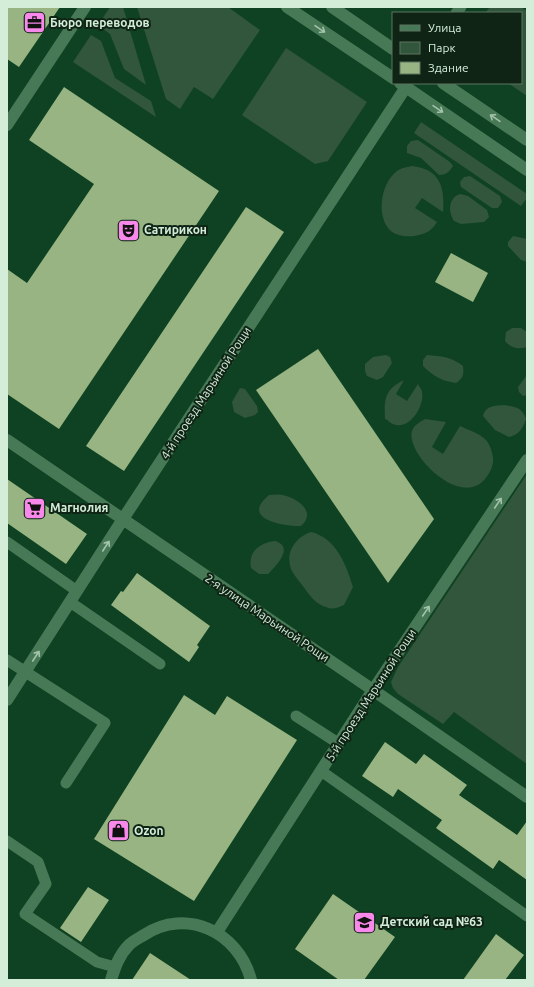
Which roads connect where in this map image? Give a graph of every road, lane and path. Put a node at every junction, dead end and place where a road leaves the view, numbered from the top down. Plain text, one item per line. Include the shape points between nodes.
1 (85, 7) edge
2 (287, 7) edge
3 (332, 7) edge
4 (392, 48) edge
5 (392, 77) edge
6 (444, 84) edge
7 (403, 85) edge
8 (8, 120) edge
9 (527, 140) edge
10 (527, 170) edge
11 (7, 440) edge
12 (527, 460) edge
13 (123, 519) junction
14 (7, 542) edge
15 (77, 591) junction
16 (70, 602) junction
17 (7, 660) edge
18 (160, 664) dead end
19 (25, 673) junction
20 (373, 690) junction
21 (7, 700) edge
22 (296, 716) dead end
23 (338, 743) junction
24 (321, 771) junction
25 (66, 783) dead end
26 (527, 797) edge
27 (7, 841) edge
28 (527, 916) edge
29 (217, 932) junction
30 (115, 967) junction
31 (111, 980) edge
32 (250, 980) edge

1 - 8 street
2 -> 5 street
3 - 4 street
9 -> 6 street
7 -> 10 street
7 - 13 street, 4-й проезд Марьиной Рощи
11 - 13 street, 2-я улица Марьиной Рощи
20 -> 12 street, 5-й проезд Марьиной Рощи
15 -> 13 street, 4-й проезд Марьиной Рощи
13 - 20 street, 2-я улица Марьиной Рощи
14 - 15 lane
15 - 16 street, 4-й проезд Марьиной Рощи
16 - 18 lane
19 -> 16 street, 4-й проезд Марьиной Рощи
17 - 19 lane
19 - 21 street, 4-й проезд Марьиной Рощи
19 - 25 lane via 104,723
20 - 23 street, 5-й проезд Марьиной Рощи
20 - 26 street, 2-я улица Марьиной Рощи
22 - 23 lane
23 - 24 street, 5-й проезд Марьиной Рощи
24 - 28 lane
24 - 29 street, 5-й проезд Марьиной Рощи
27 - 30 lane via 38,862 46,884 26,914 96,962
29 - 30 street via 187,922 156,927 130,944
29 - 32 street via 235,946 247,966
30 - 31 street

